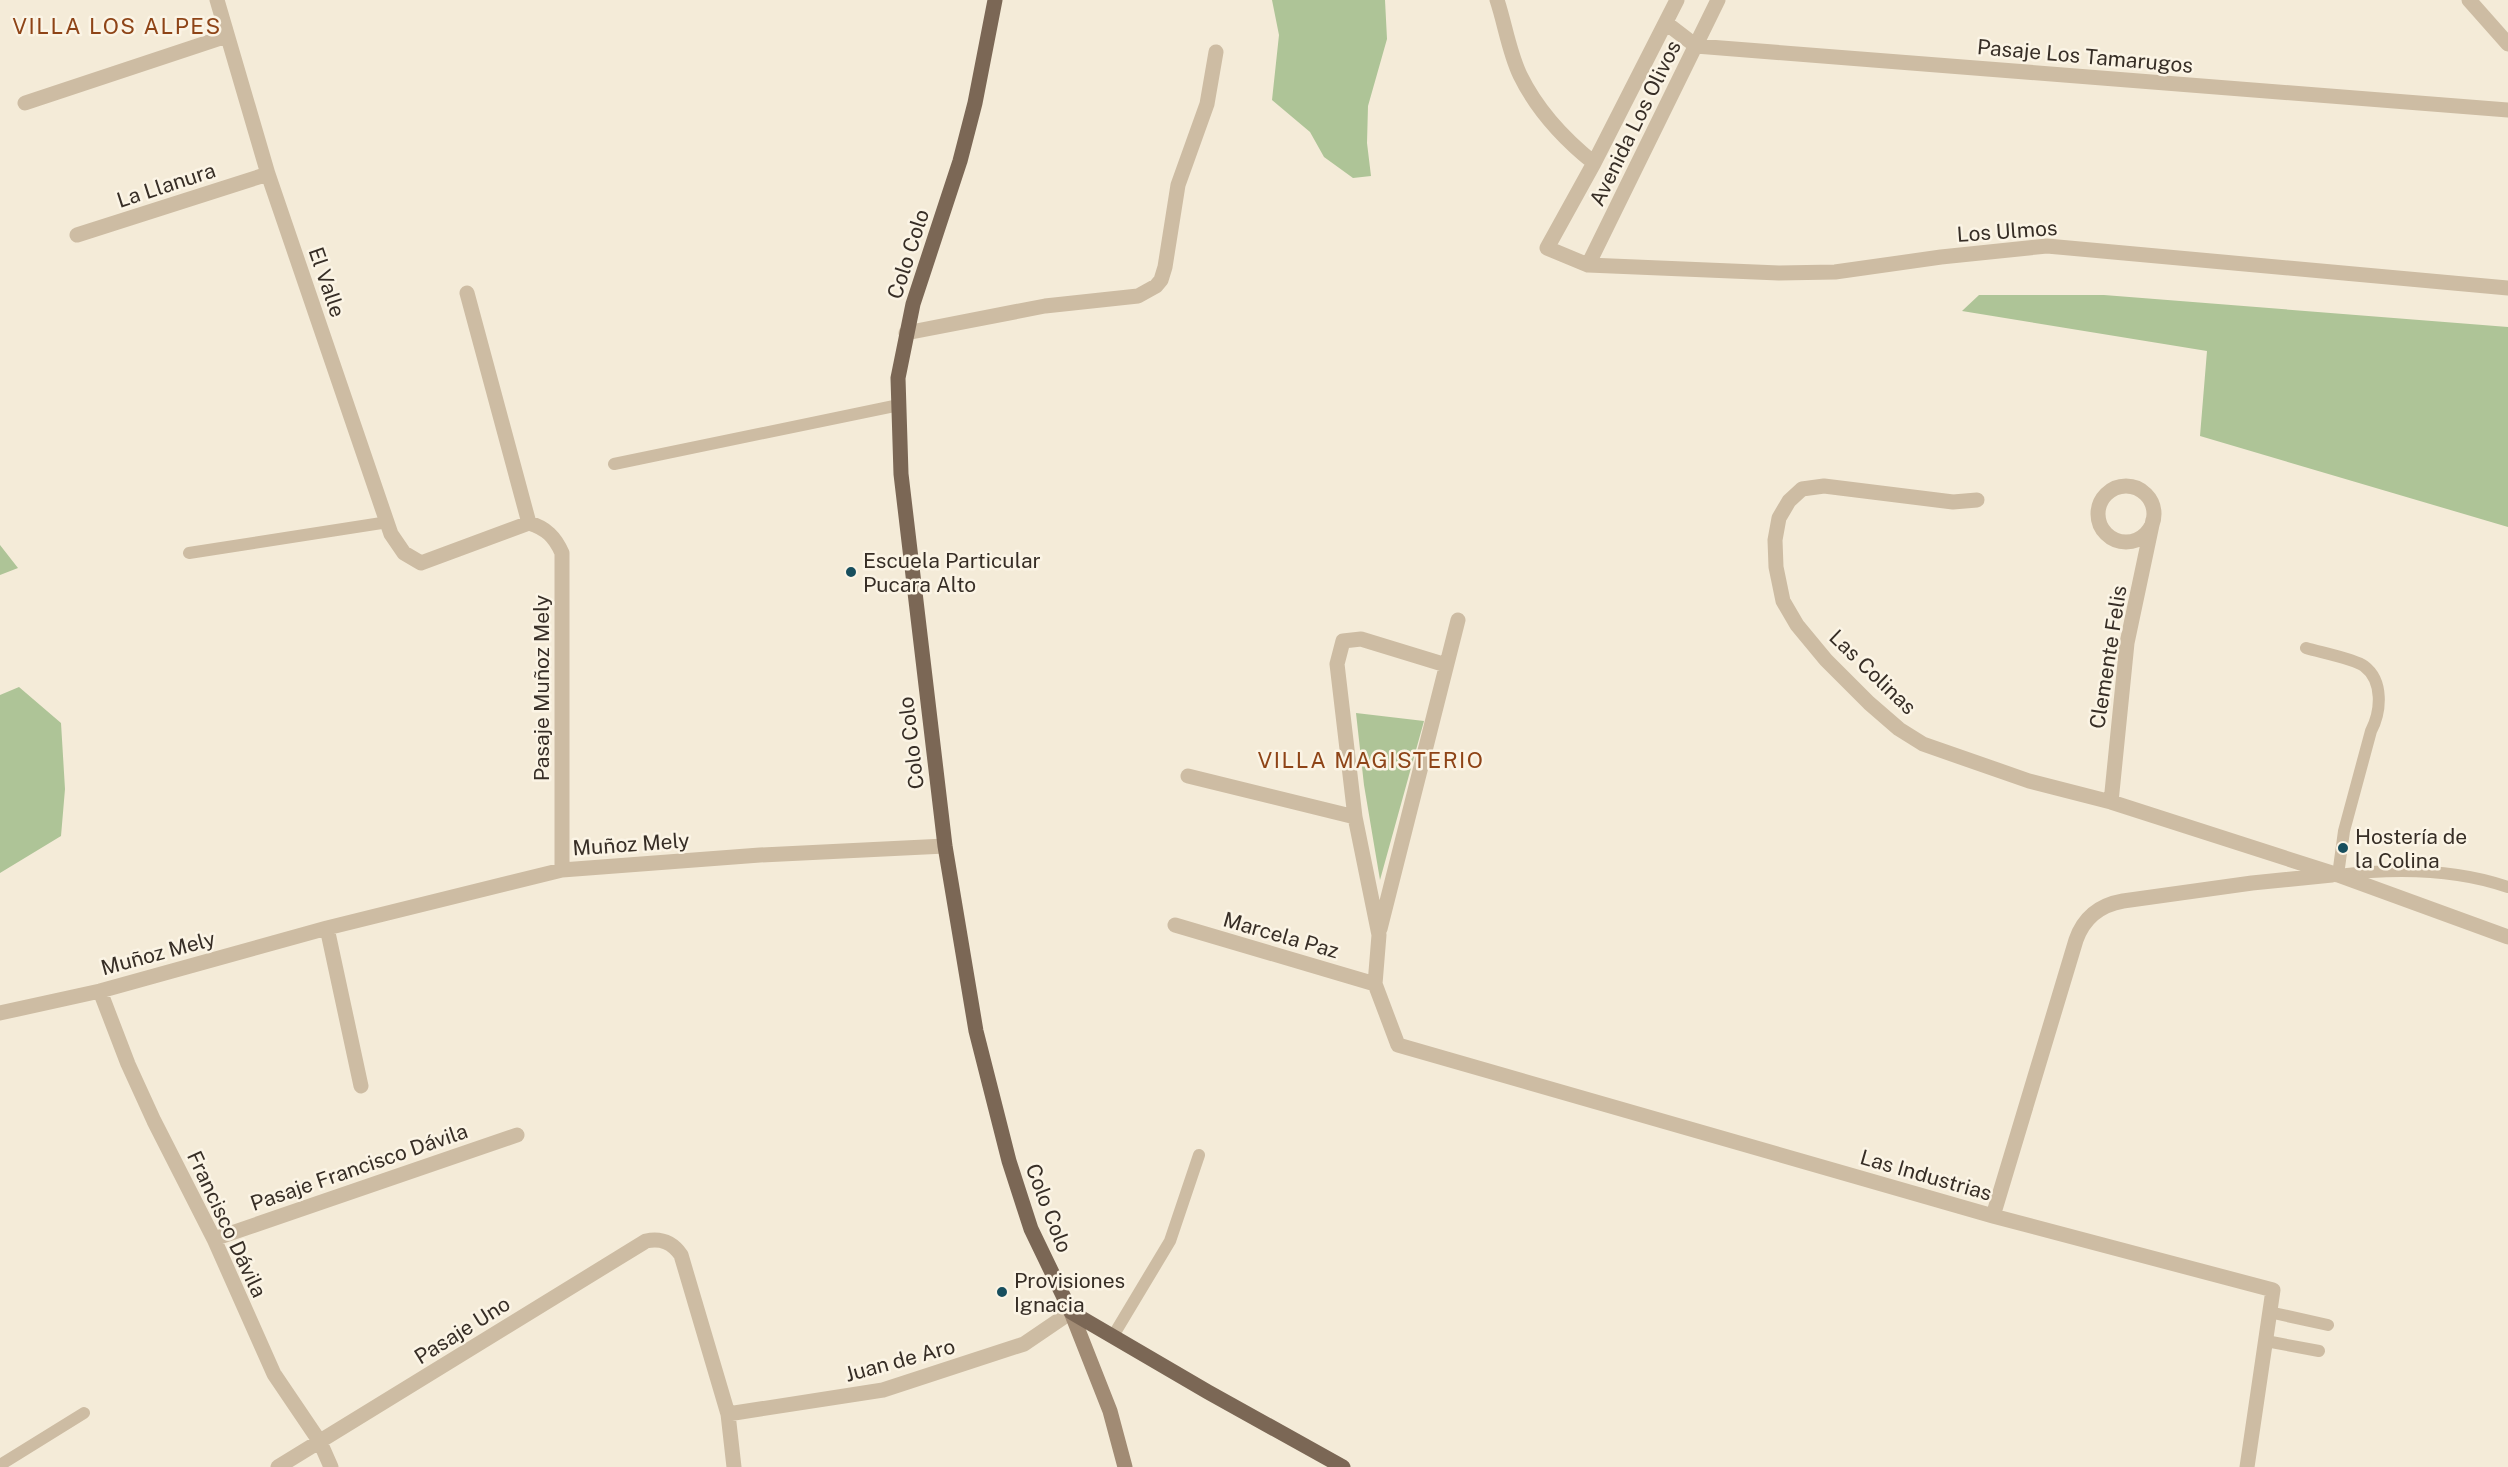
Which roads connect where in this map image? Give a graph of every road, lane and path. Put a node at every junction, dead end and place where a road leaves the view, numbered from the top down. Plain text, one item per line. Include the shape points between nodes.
1 (217, 0) edge
2 (995, 0) edge
3 (1497, 0) edge
4 (1668, 0) edge
5 (1677, 0) edge
6 (1718, 0) edge
7 (2469, 0) edge
8 (1666, 23) junction
9 (227, 36) junction
10 (2508, 44) edge
11 (1696, 46) junction
12 (1216, 52) dead end
13 (25, 103) dead end
14 (2508, 110) edge
15 (1594, 163) junction
16 (268, 174) junction
17 (77, 235) dead end
18 (1547, 248) joint
19 (1588, 265) junction
20 (2508, 288) edge
21 (467, 293) dead end
22 (906, 333) junction
23 (899, 405) junction
24 (614, 464) dead end
25 (1977, 500) dead end
26 (2153, 520) dead end
27 (388, 522) junction
28 (530, 523) junction
29 (189, 553) dead end
30 (1458, 620) dead end
31 (2306, 648) dead end
32 (1446, 665) junction
33 (1188, 776) dead end
34 (2111, 802) junction
35 (1355, 817) junction
36 (945, 846) junction
37 (562, 870) junction
38 (2338, 875) junction
39 (2508, 887) edge
40 (1175, 926) dead end
41 (327, 928) junction
42 (1379, 935) junction
43 (2508, 937) edge
44 (1375, 984) junction
45 (100, 990) junction
46 (0, 1013) edge
47 (361, 1086) dead end
48 (517, 1135) dead end
49 (1199, 1155) dead end
50 (1993, 1216) junction
51 (214, 1239) junction
52 (1071, 1312) junction
53 (2270, 1312) junction
54 (2328, 1325) dead end
55 (1113, 1336) junction
56 (2266, 1341) junction
57 (2319, 1351) dead end
58 (84, 1413) dead end
59 (728, 1414) junction
60 (320, 1442) junction
61 (0, 1465) edge
62 (278, 1467) edge
63 (331, 1467) edge
64 (735, 1467) edge
65 (1125, 1467) edge
66 (1343, 1467) edge
67 (2247, 1467) edge

1 - 9 street, El Valle
2 - 22 main road, Colo Colo via 960,161
3 - 15 street via 1519,73 1532,96 1561,134
4 - 8 street
5 - 8 street, Avenida Los Olivos
6 - 11 street, Avenida Los Olivos
7 - 10 street
8 - 11 street
8 - 15 street, Avenida Los Olivos
9 - 13 street
9 - 16 street, El Valle
11 - 14 street, Pasaje Los Tamarugos
11 - 19 street, Avenida Los Olivos
12 - 22 street via 1208,104 1178,185 1165,267 1156,286 1138,296 1045,306
15 - 18 street, Avenida Los Olivos
16 - 17 street, La Llanura
16 - 27 street, El Valle
18 - 19 street, Los Ulmos
19 - 20 street, Los Ulmos via 1836,272 2047,246
21 - 28 street
22 - 23 main road, Colo Colo via 898,378
23 - 24 lane
23 - 36 main road, Colo Colo via 901,474
25 - 34 street, Las Colinas via 1953,502 1824,486 1802,489 1789,501 1777,529 1776,567 1783,601 1826,660 1899,729 1923,744 2029,781
26 - 34 street, Clemente Felis via 2127,643
27 - 28 street, El Valle via 398,546 421,563
27 - 29 lane
28 - 37 street, Pasaje Muñoz Mely via 552,535 562,554
30 - 32 street
31 - 38 lane via 2364,665 2380,699 2344,831
32 - 35 street via 1361,639 1343,641 1337,664
32 - 42 street
33 - 35 street
34 - 38 street, Las Colinas
35 - 42 street
36 - 37 street, Muñoz Mely
36 - 52 main road, Colo Colo via 976,1031 1009,1161 1031,1229
37 - 41 street, Muñoz Mely
38 - 39 lane via 2416,870
38 - 43 street, Las Colinas
38 - 50 street, Las Colinas via 2123,901 2092,914 2076,940
40 - 44 street, Marcela Paz
41 - 45 street, Muñoz Mely
41 - 47 street
42 - 44 street
44 - 50 street, Las Industrias via 1398,1045
45 - 46 street, Muñoz Mely
45 - 51 street, Francisco Dávila via 154,1121
48 - 51 street, Pasaje Francisco Dávila
49 - 55 lane via 1170,1241
50 - 53 street, Las Industrias via 2273,1290
51 - 60 street, Francisco Dávila via 274,1374
52 - 55 main road
52 - 59 street, Juan de Aro via 1024,1344 883,1390
52 - 65 main road, Colo Colo via 1110,1411
53 - 54 lane
53 - 56 street, Las Industrias
55 - 66 main road
56 - 57 lane
56 - 67 street, Las Industrias
58 - 61 lane
59 - 60 street, Pasaje Uno via 681,1255 670,1243 646,1241
59 - 64 street
60 - 62 street, Pasaje Uno
60 - 63 street, Francisco Dávila

